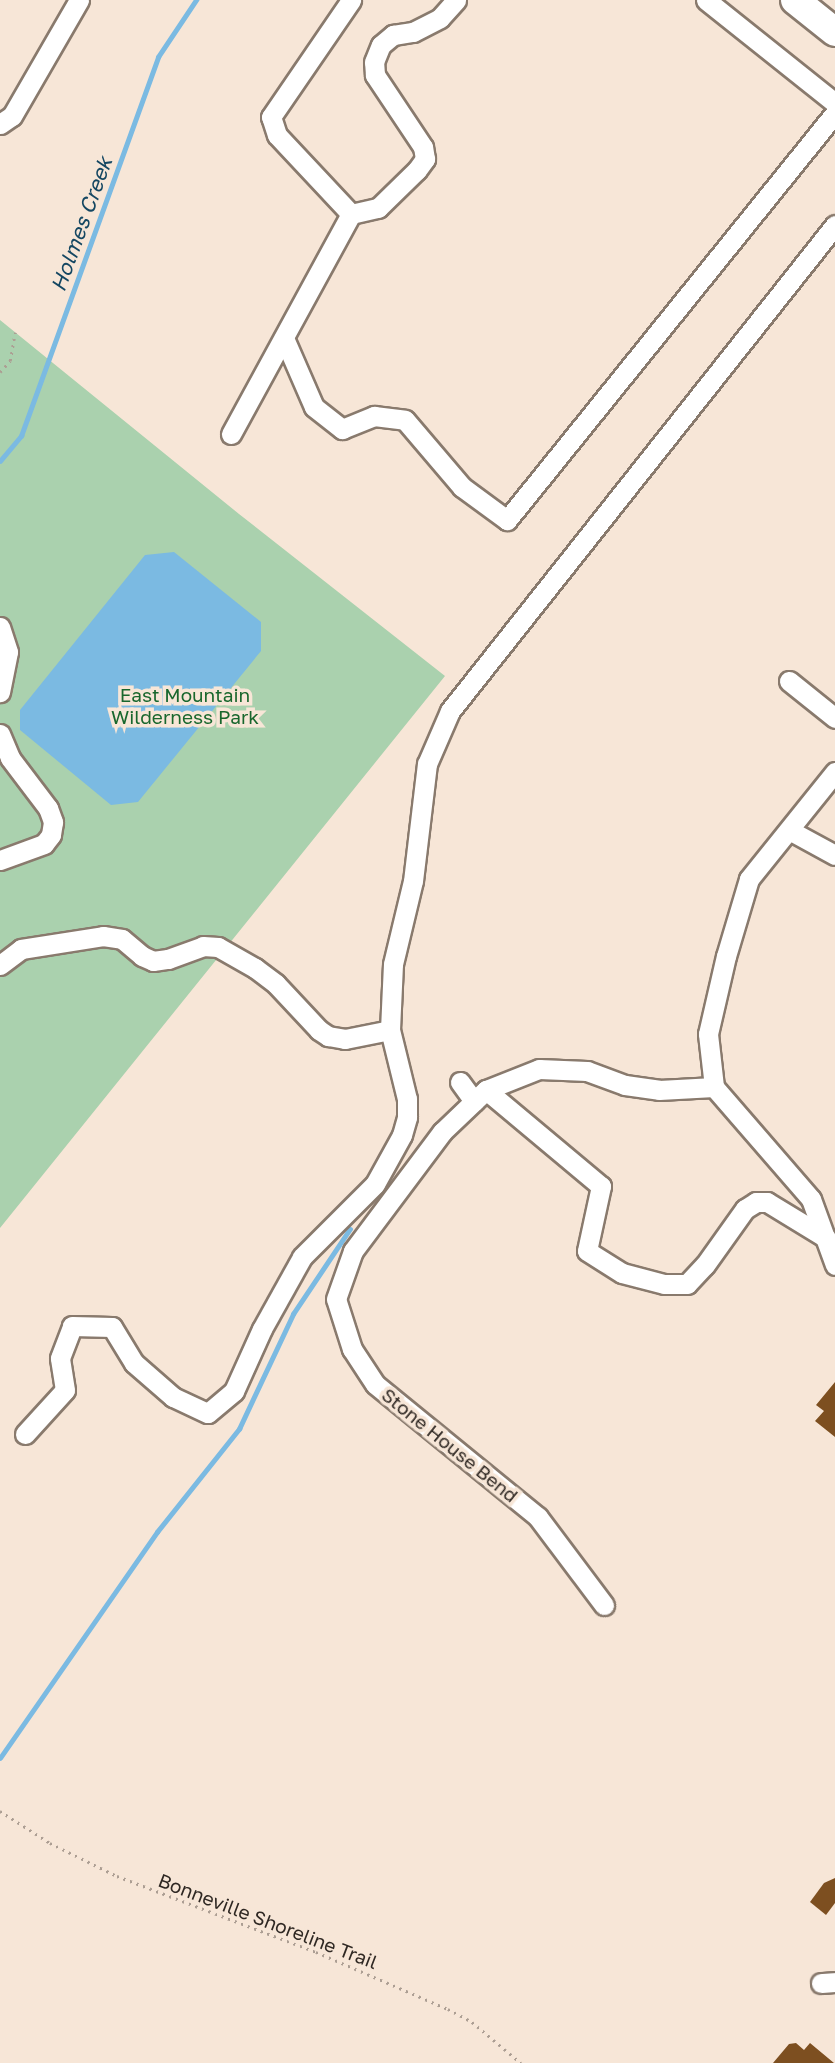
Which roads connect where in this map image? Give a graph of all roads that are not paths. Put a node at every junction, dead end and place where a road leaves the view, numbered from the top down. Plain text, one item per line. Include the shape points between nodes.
1 (79, 0) edge
2 (351, 0) edge
3 (456, 0) edge
4 (706, 0) edge
5 (795, 0) edge
6 (835, 32) edge
7 (835, 103) edge
8 (835, 113) edge
9 (0, 124) edge
10 (351, 215) junction
11 (835, 225) edge
12 (284, 338) junction
13 (231, 434) dead end
14 (0, 627) edge
15 (789, 681) dead end
16 (0, 692) edge
17 (835, 718) edge
18 (0, 734) edge
19 (835, 772) edge
20 (789, 830) junction
21 (835, 855) edge
22 (0, 860) edge
23 (0, 965) edge
24 (390, 1030) junction
25 (460, 1082) dead end
26 (714, 1087) junction
27 (480, 1096) junction
28 (827, 1238) junction
29 (835, 1265) edge
30 (25, 1434) dead end
31 (604, 1605) dead end

1 - 9 street via 12,116
2 - 10 street via 271,117 277,135
3 - 10 street via 440,18 413,32 393,35 381,45 374,62 375,75 423,147 425,159 378,208
4 - 7 street
5 - 6 highway
8 - 12 street via 507,520 462,487 405,420 374,416 342,429 314,407
10 - 12 street
11 - 24 street via 450,710 427,764 413,881 393,964
12 - 13 street
14 - 16 street via 8,652
15 - 17 street
18 - 22 street via 10,758 48,808 53,822 44,844
19 - 20 street
20 - 21 street
20 - 26 street via 749,879 726,956 708,1034
23 - 24 street via 21,949 103,936 122,939 153,961 202,946 218,947 255,968 328,1035 345,1039
24 - 30 street via 407,1099 402,1135 375,1184 302,1257 234,1391 208,1413 173,1397 134,1363 112,1327 72,1326 60,1358 65,1390
25 - 27 street
26 - 27 street, Stone House Bend via 659,1090 587,1071 539,1069
26 - 28 street via 811,1199
27 - 28 street via 601,1186 587,1251 622,1273 664,1284 687,1284 744,1209 756,1202 767,1202
27 - 31 street, Stone House Bend via 442,1132 353,1251 336,1299 352,1349 375,1384 538,1517
28 - 29 street

